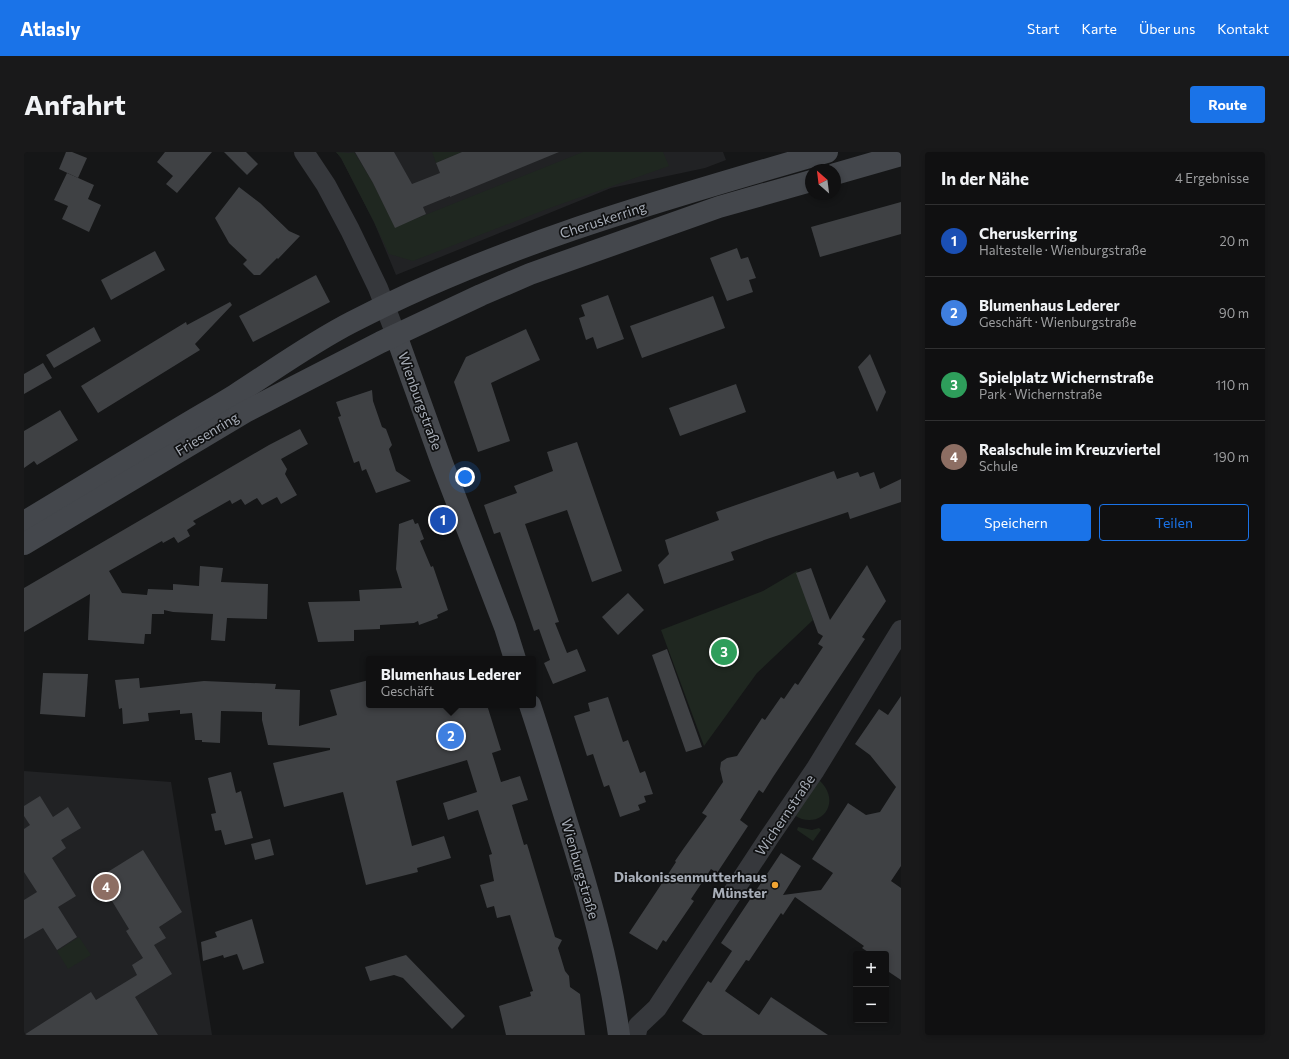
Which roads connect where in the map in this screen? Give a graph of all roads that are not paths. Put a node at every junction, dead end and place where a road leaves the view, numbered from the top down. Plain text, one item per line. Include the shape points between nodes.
1 (304, 152) edge
2 (827, 152) edge
3 (901, 155) edge
4 (841, 172) edge
5 (805, 183) edge
6 (385, 306) junction
7 (396, 335) junction
8 (24, 522) edge
9 (24, 544) edge
10 (901, 630) edge
11 (514, 656) edge
12 (531, 708) edge
13 (619, 1035) edge
14 (636, 1035) edge

1 - 6 street, Wienburgstraße via 326,185 350,230
2 - 6 main road, Cheruskerring via 566,231 489,259
3 - 4 main road
5 - 7 main road, Cheruskerring via 719,207 530,274
6 - 7 street, Wienburgstraße
6 - 8 main road, Friesenring via 317,341 233,396
7 - 9 main road, Friesenring via 245,412
7 - 11 main road, Wienburgstraße
10 - 14 street, Wichernstraße via 815,770 657,1008 638,1026
12 - 13 main road, Wienburgstraße via 601,940

